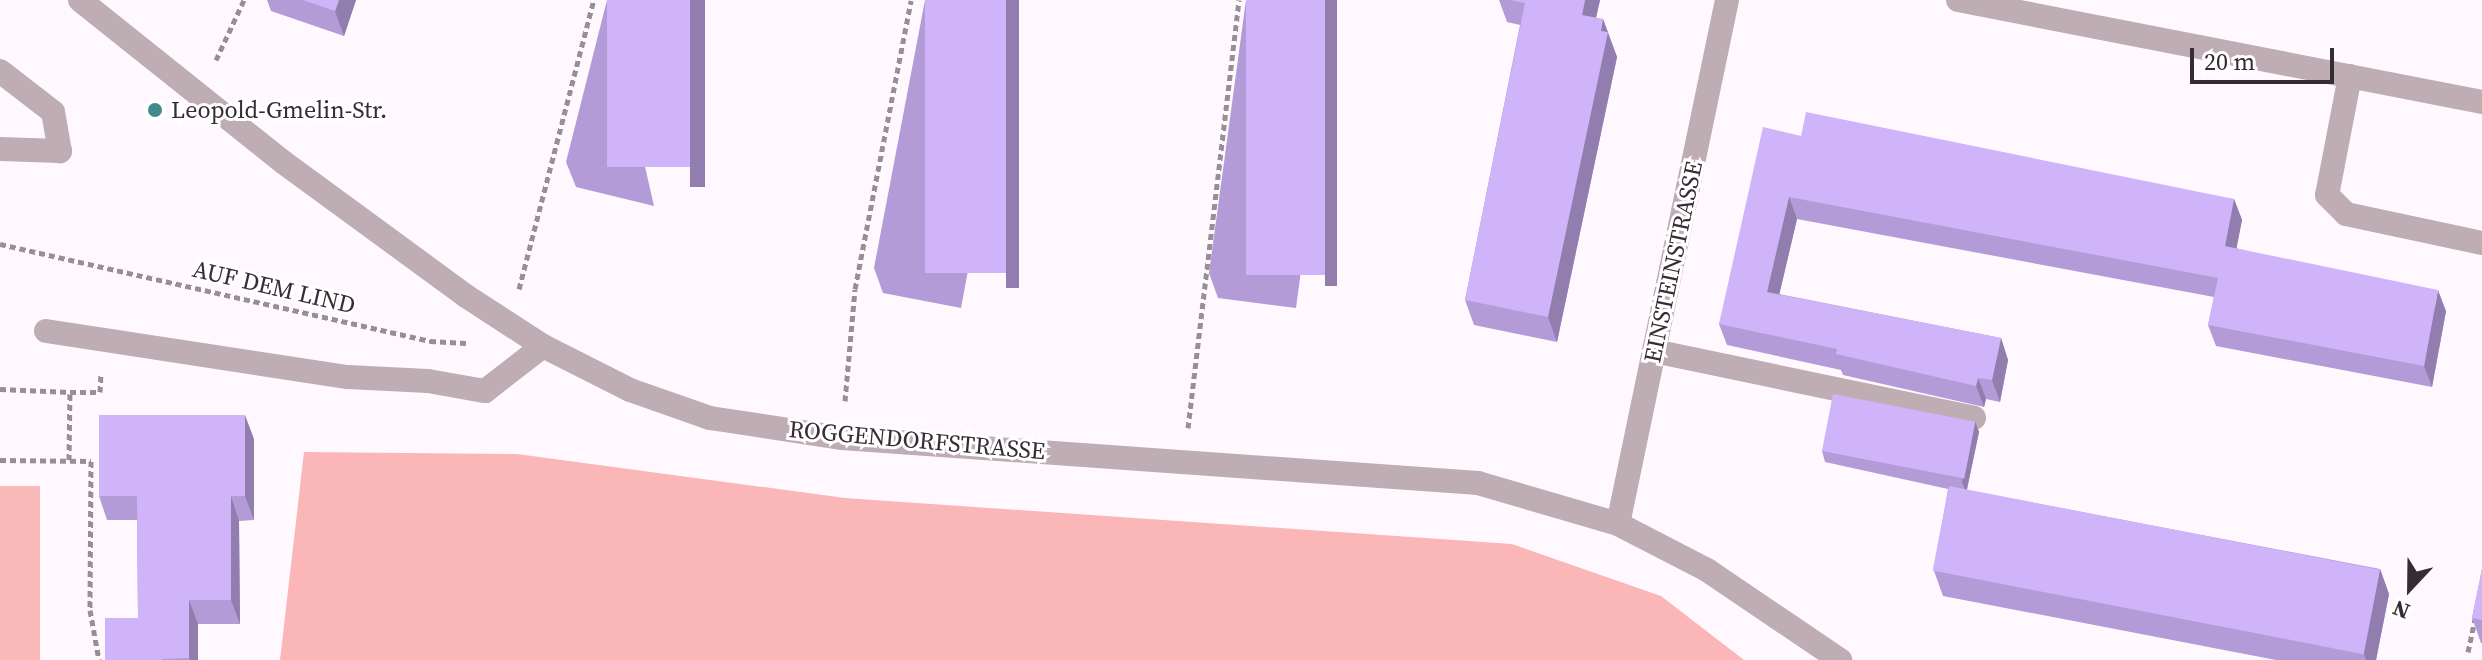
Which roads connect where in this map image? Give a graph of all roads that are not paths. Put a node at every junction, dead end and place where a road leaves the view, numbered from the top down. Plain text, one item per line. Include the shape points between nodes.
1 (80, 0) edge
2 (1727, 0) edge
3 (1958, 0) edge
4 (0, 71) edge
5 (2350, 76) junction
6 (2482, 102) edge
7 (0, 149) edge
8 (2482, 243) edge
9 (46, 331) dead end
10 (543, 346) junction
11 (1654, 351) junction
12 (1974, 418) edge
13 (1618, 524) junction
14 (1840, 660) edge

1 - 10 street, ROGGENDORFSTRASSE via 283,162
2 - 11 street, EINSTEINSTRASSE
3 - 5 street
4 - 7 street via 53,112 60,151
5 - 6 street
5 - 8 street via 2327,195 2346,214
9 - 10 street via 348,377 428,381 485,391
10 - 13 street, ROGGENDORFSTRASSE via 630,390 710,418 842,438 1478,483
11 - 12 street
11 - 13 street, EINSTEINSTRASSE
13 - 14 street, ROGGENDORFSTRASSE via 1707,570

